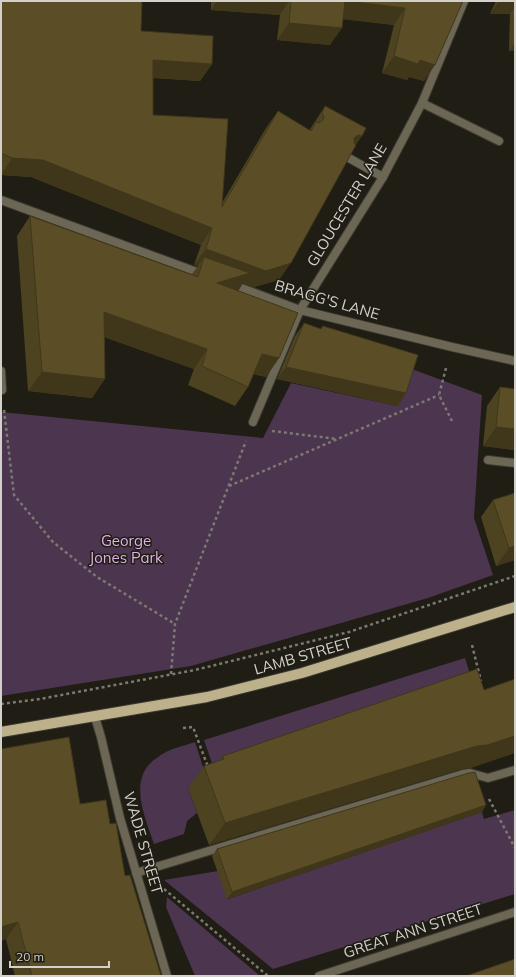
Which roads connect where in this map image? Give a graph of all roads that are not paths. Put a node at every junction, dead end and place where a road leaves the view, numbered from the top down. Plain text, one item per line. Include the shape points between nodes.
1 (464, 1) edge
2 (422, 103) junction
3 (499, 141) dead end
4 (347, 157) edge
5 (383, 177) junction
6 (1, 200) edge
7 (210, 277) edge
8 (225, 282) edge
9 (300, 310) junction
10 (515, 361) edge
11 (1, 371) edge
12 (2, 390) road end
13 (252, 425) road end
14 (488, 460) dead end
15 (515, 463) edge
16 (515, 607) edge
17 (95, 716) junction
18 (1, 732) edge
19 (515, 770) edge
20 (136, 873) junction
21 (515, 912) edge
22 (167, 976) edge
23 (319, 976) edge

1 - 2 street, GLOUCESTER LANE
2 - 3 street
2 - 5 street, GLOUCESTER LANE
4 - 5 street
5 - 9 street, GLOUCESTER LANE
6 - 7 street
8 - 9 street, BRAGG'S LANE
9 - 10 street, BRAGG'S LANE
9 - 13 street, GLOUCESTER LANE
11 - 12 street
14 - 15 street
16 - 17 main road, LAMB STREET via 287,677 207,697
17 - 18 main road, LAMB STREET
17 - 20 street, WADE STREET
19 - 20 street via 492,778 463,774
20 - 22 street, WADE STREET
21 - 23 street, GREAT ANN STREET

